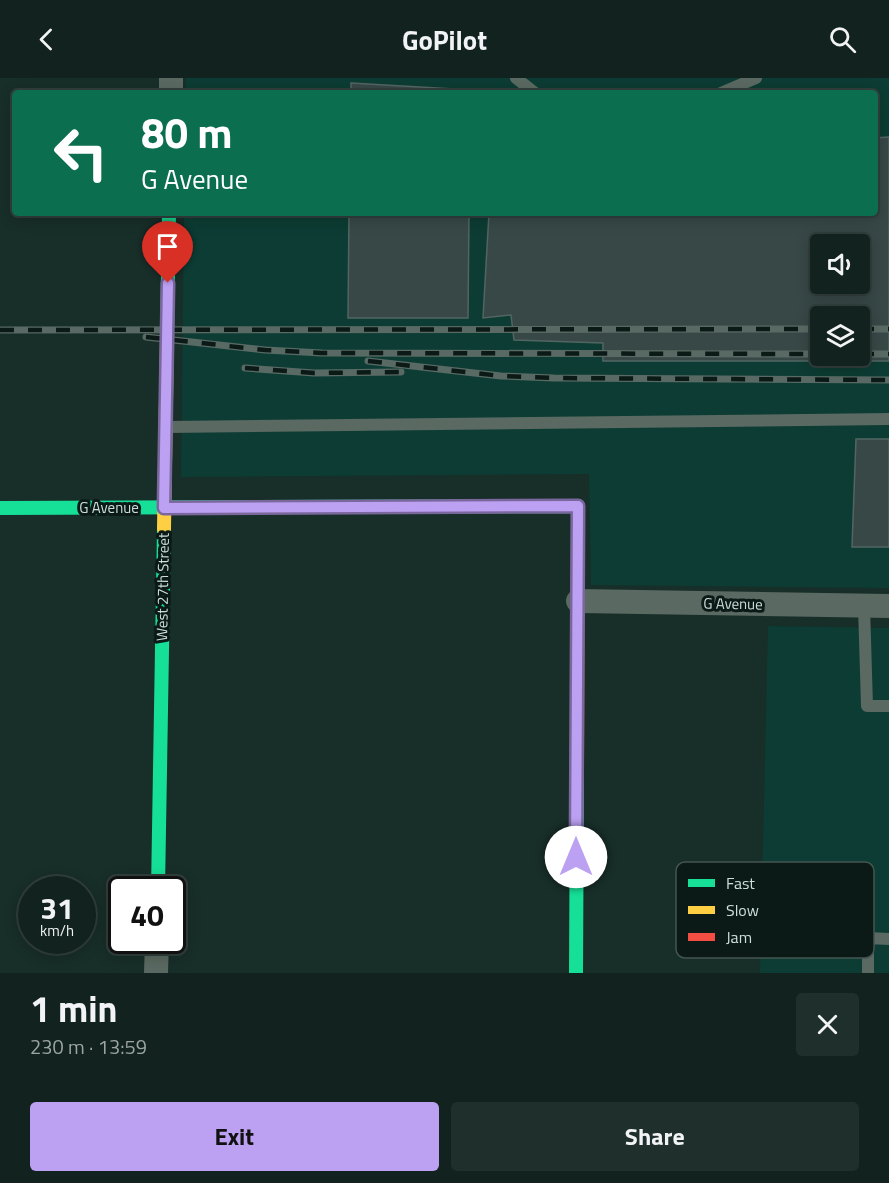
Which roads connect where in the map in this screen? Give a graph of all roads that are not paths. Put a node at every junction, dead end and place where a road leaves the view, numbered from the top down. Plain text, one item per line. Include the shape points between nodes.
1 (516, 78) edge
2 (756, 78) edge
3 (531, 90) edge
4 (728, 90) edge
5 (169, 216) edge
6 (889, 419) edge
7 (166, 428) junction
8 (0, 508) edge
9 (164, 508) junction
10 (578, 601) junction
11 (864, 606) junction
12 (889, 606) edge
13 (889, 706) edge
14 (158, 876) edge
15 (874, 938) edge
16 (889, 939) edge
17 (157, 954) edge
18 (156, 973) edge
19 (576, 973) edge

1 - 3 lane
2 - 4 lane
5 - 7 street, West 27th Street
6 - 7 lane
7 - 9 street, West 27th Street
8 - 9 street, G Avenue
9 - 10 street, G Avenue via 578,506
9 - 14 street, West 27th Street
10 - 11 street, G Avenue
10 - 19 street
11 - 12 street, G Avenue
11 - 13 lane via 867,706
15 - 16 lane
17 - 18 street

